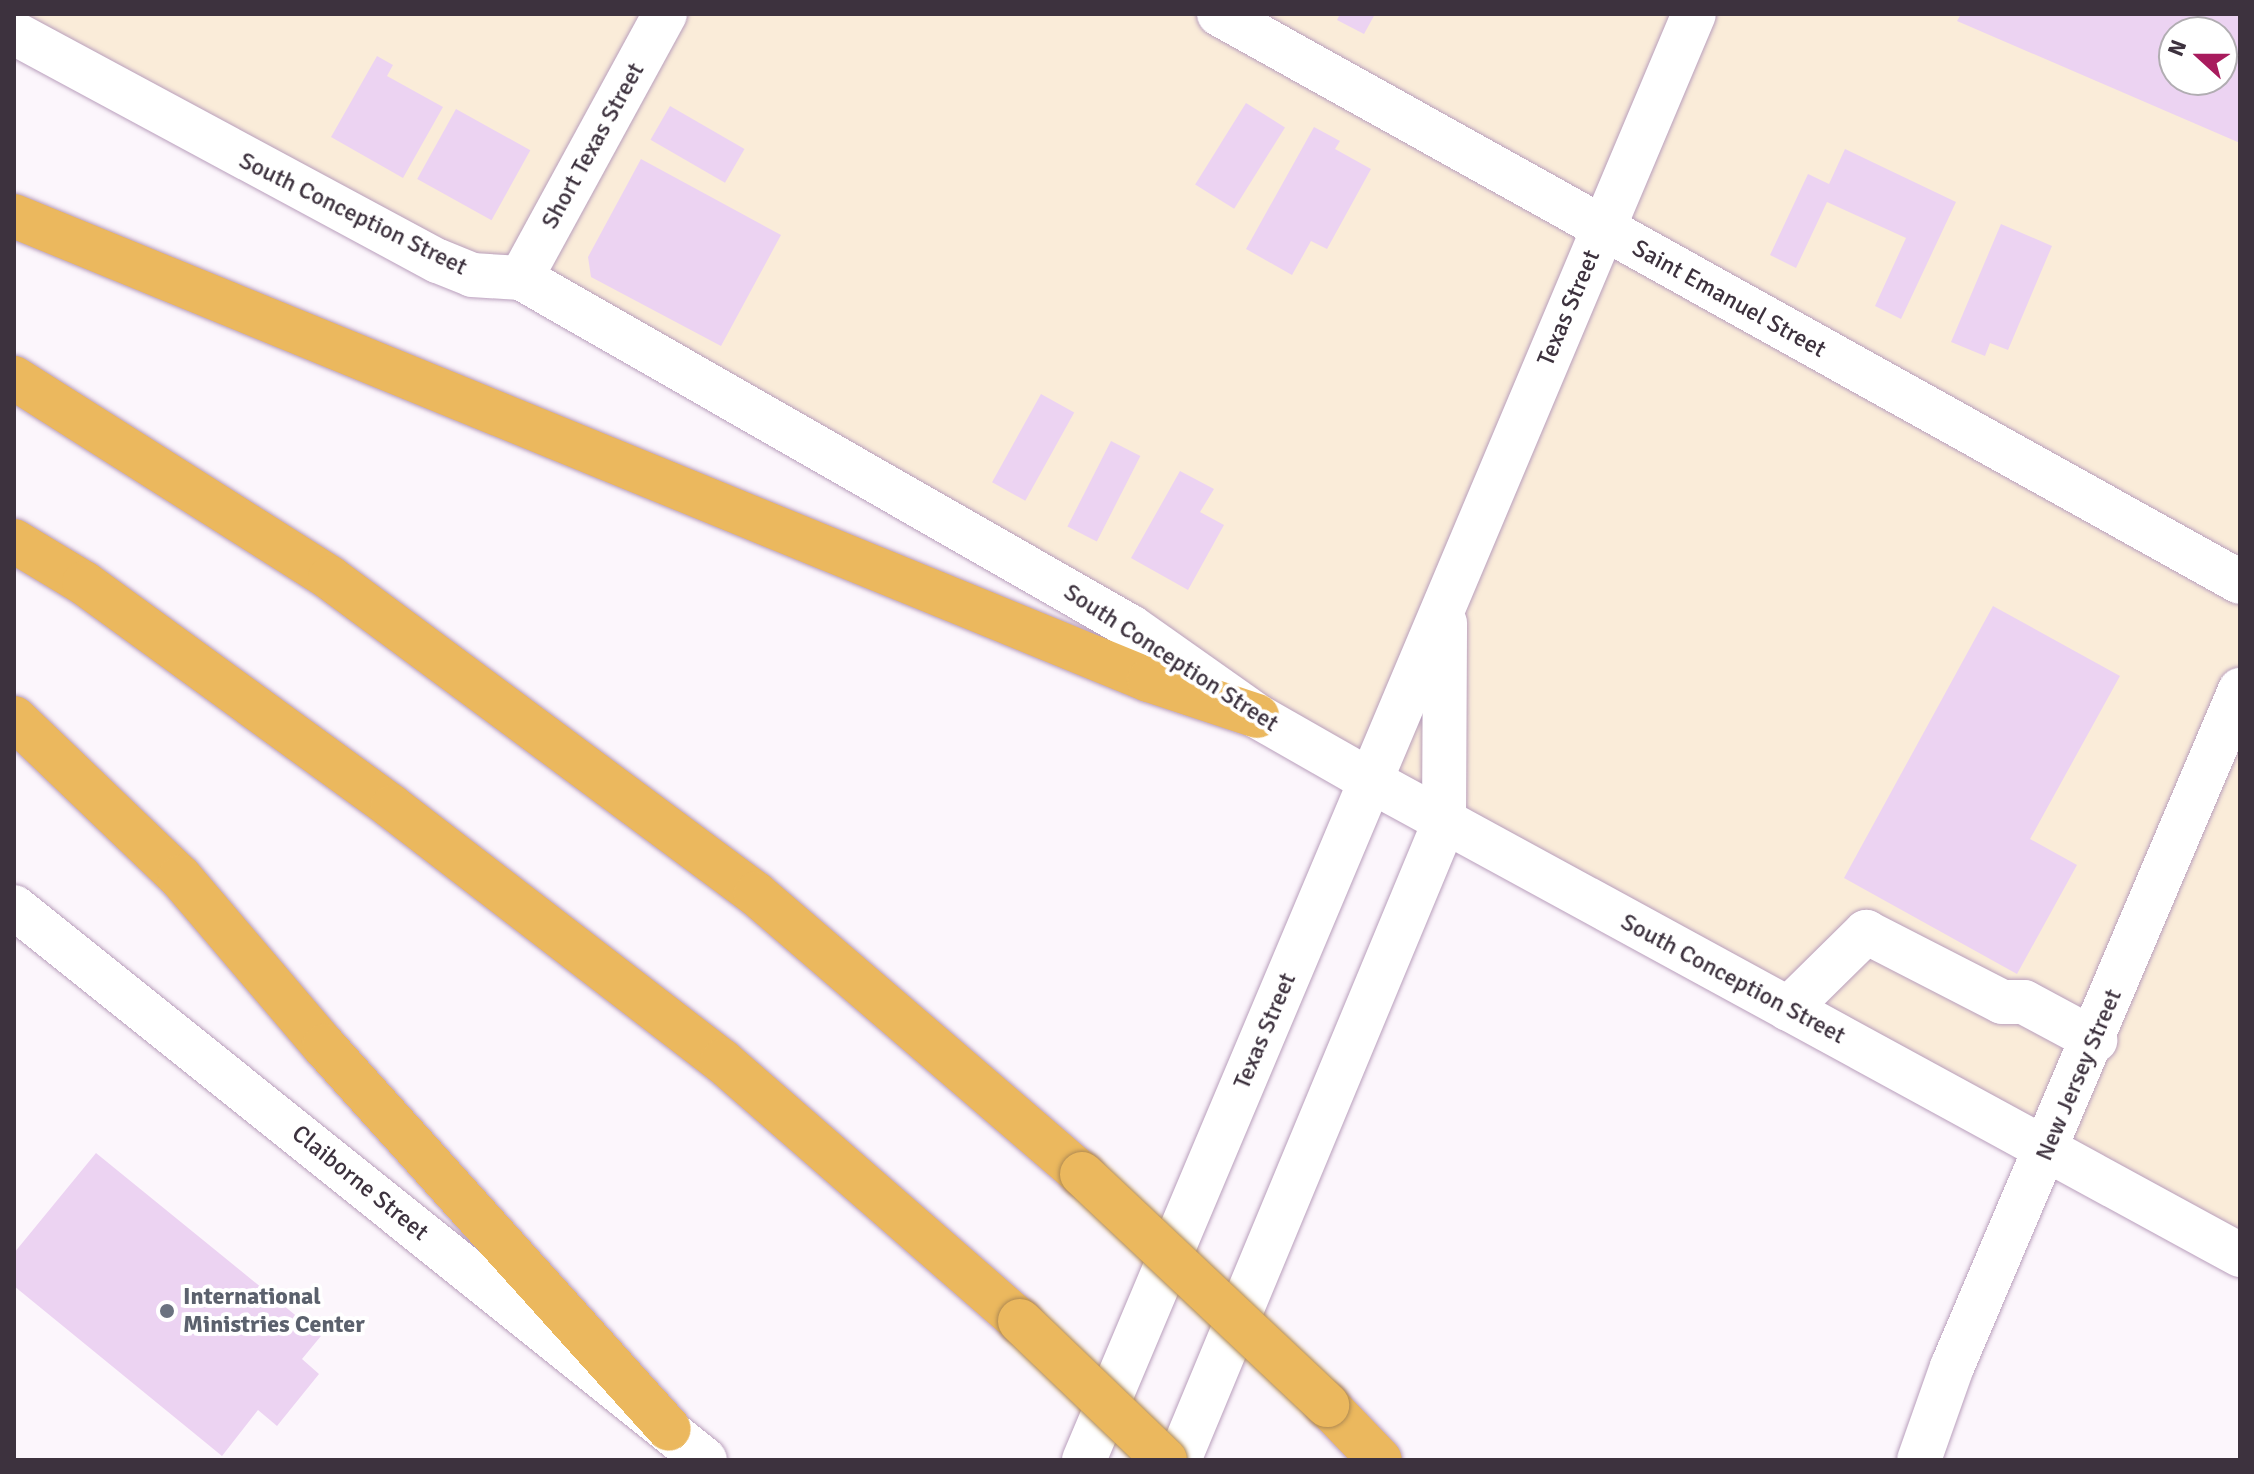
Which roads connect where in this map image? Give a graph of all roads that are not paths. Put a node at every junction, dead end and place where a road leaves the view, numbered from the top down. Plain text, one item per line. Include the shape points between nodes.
1 (665, 14) edge
2 (1219, 14) edge
3 (1694, 14) edge
4 (14, 33) edge
5 (14, 216) edge
6 (1603, 229) junction
7 (521, 278) junction
8 (14, 378) edge
9 (14, 541) edge
10 (2240, 582) edge
11 (1445, 602) junction
12 (2240, 690) edge
13 (1257, 716) junction
14 (14, 718) edge
15 (1371, 781) junction
16 (1444, 823) junction
17 (14, 907) edge
18 (1788, 1009) junction
19 (2095, 1040) junction
20 (2049, 1150) junction
21 (2240, 1255) edge
22 (669, 1429) junction
23 (705, 1460) edge
24 (1084, 1460) edge
25 (1165, 1460) edge
26 (1179, 1460) edge
27 (1380, 1460) edge
28 (1919, 1460) edge

1 - 7 street, Short Texas Street
2 - 6 street, Saint Emanuel Street
3 - 6 street, Texas Street
4 - 7 street, South Conception Street via 438,261 472,275
5 - 13 highway via 1149,680
6 - 10 street, Saint Emanuel Street
6 - 11 street, Texas Street
7 - 13 street, South Conception Street via 1131,627
8 - 27 highway, bridge via 330,578 718,865 949,1055 1082,1174
9 - 25 highway, bridge via 84,583 392,807 722,1061 1020,1321
11 - 15 street, Texas Street
11 - 16 street, Texas Street
12 - 19 street, New Jersey Street
13 - 15 street, South Conception Street
14 - 22 highway via 180,877 324,1046
15 - 16 street, South Conception Street
15 - 24 street, Texas Street
16 - 18 street, South Conception Street
16 - 26 street, Texas Street
17 - 22 street, Claiborne Street
18 - 19 street via 1866,932 2002,1002 2024,1002
18 - 20 street, South Conception Street
19 - 20 street, New Jersey Street
20 - 21 street, South Conception Street
20 - 28 street, New Jersey Street via 1952,1367
22 - 23 street, Claiborne Street

